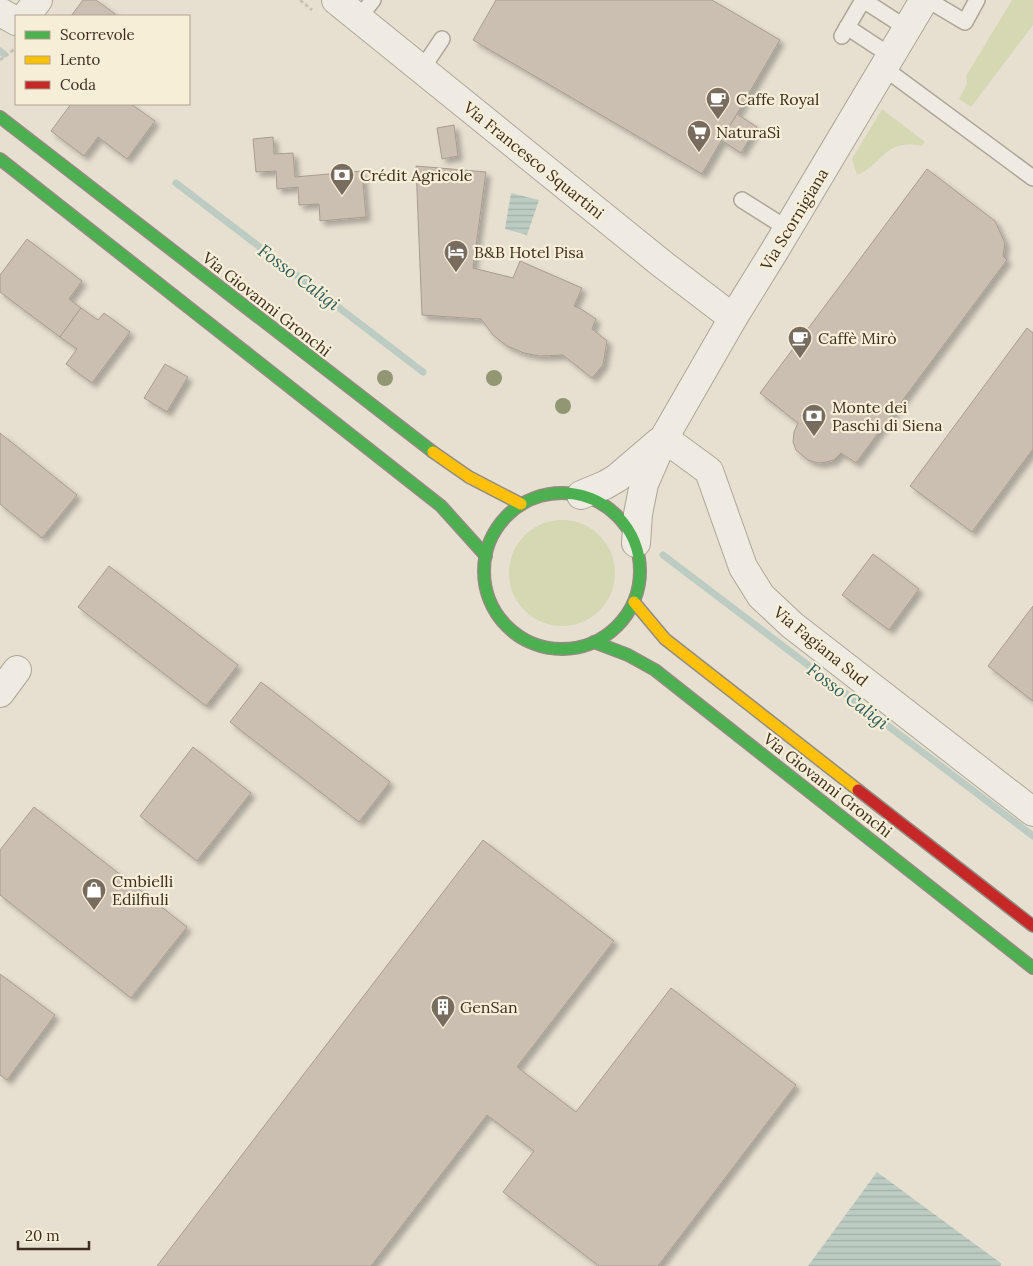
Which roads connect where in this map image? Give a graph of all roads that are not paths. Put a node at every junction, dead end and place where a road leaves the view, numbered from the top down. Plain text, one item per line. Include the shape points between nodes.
1 (38, 0) edge
2 (336, 0) edge
3 (863, 0) edge
4 (924, 0) edge
5 (928, 0) edge
6 (977, 0) edge
7 (366, 9) edge
8 (0, 12) edge
9 (27, 15) edge
10 (15, 20) edge
11 (908, 28) junction
12 (442, 39) dead end
13 (888, 62) junction
14 (422, 69) junction
15 (0, 117) edge
16 (0, 159) edge
17 (1033, 178) edge
18 (742, 200) dead end
19 (788, 229) junction
20 (733, 318) junction
21 (664, 438) junction
22 (580, 494) junction
23 (521, 504) junction
24 (636, 543) junction
25 (486, 556) junction
26 (634, 602) junction
27 (594, 642) junction
28 (18, 670) dead end
29 (0, 693) edge
30 (1033, 812) edge
31 (1033, 926) edge
32 (1033, 968) edge

1 - 9 street
2 - 7 street, Via Francesco Squartini
3 - 11 lane
3 - 13 lane via 844,32
4 - 11 street, Via Scornigiana
5 - 6 lane via 965,22
7 - 14 street, Via Francesco Squartini
8 - 10 street
11 - 13 street, Via Scornigiana
12 - 14 lane
13 - 17 lane
13 - 19 street, Via Scornigiana
14 - 20 street, Via Francesco Squartini
15 - 23 main road, Via Giovanni Gronchi via 444,461
16 - 25 main road via 441,506
18 - 19 lane
19 - 20 street, Via Scornigiana
20 - 21 street, Via Scornigiana
21 - 22 street, Via Scornigiana via 617,478 605,486
21 - 24 street, Via Scornigiana via 644,484
21 - 30 street, Via Fagiana Sud via 709,471 744,567 761,596 792,625
22 - 23 main road via 550,494
22 - 24 main road via 606,506 618,516
23 - 25 main road via 496,529
24 - 26 main road via 640,573
25 - 27 main road via 486,588 495,609 510,628 527,640 549,648 569,649
26 - 27 main road via 618,625
26 - 31 main road, Via Giovanni Gronchi via 665,639
27 - 32 main road, Via Giovanni Gronchi via 655,670
28 - 29 street

